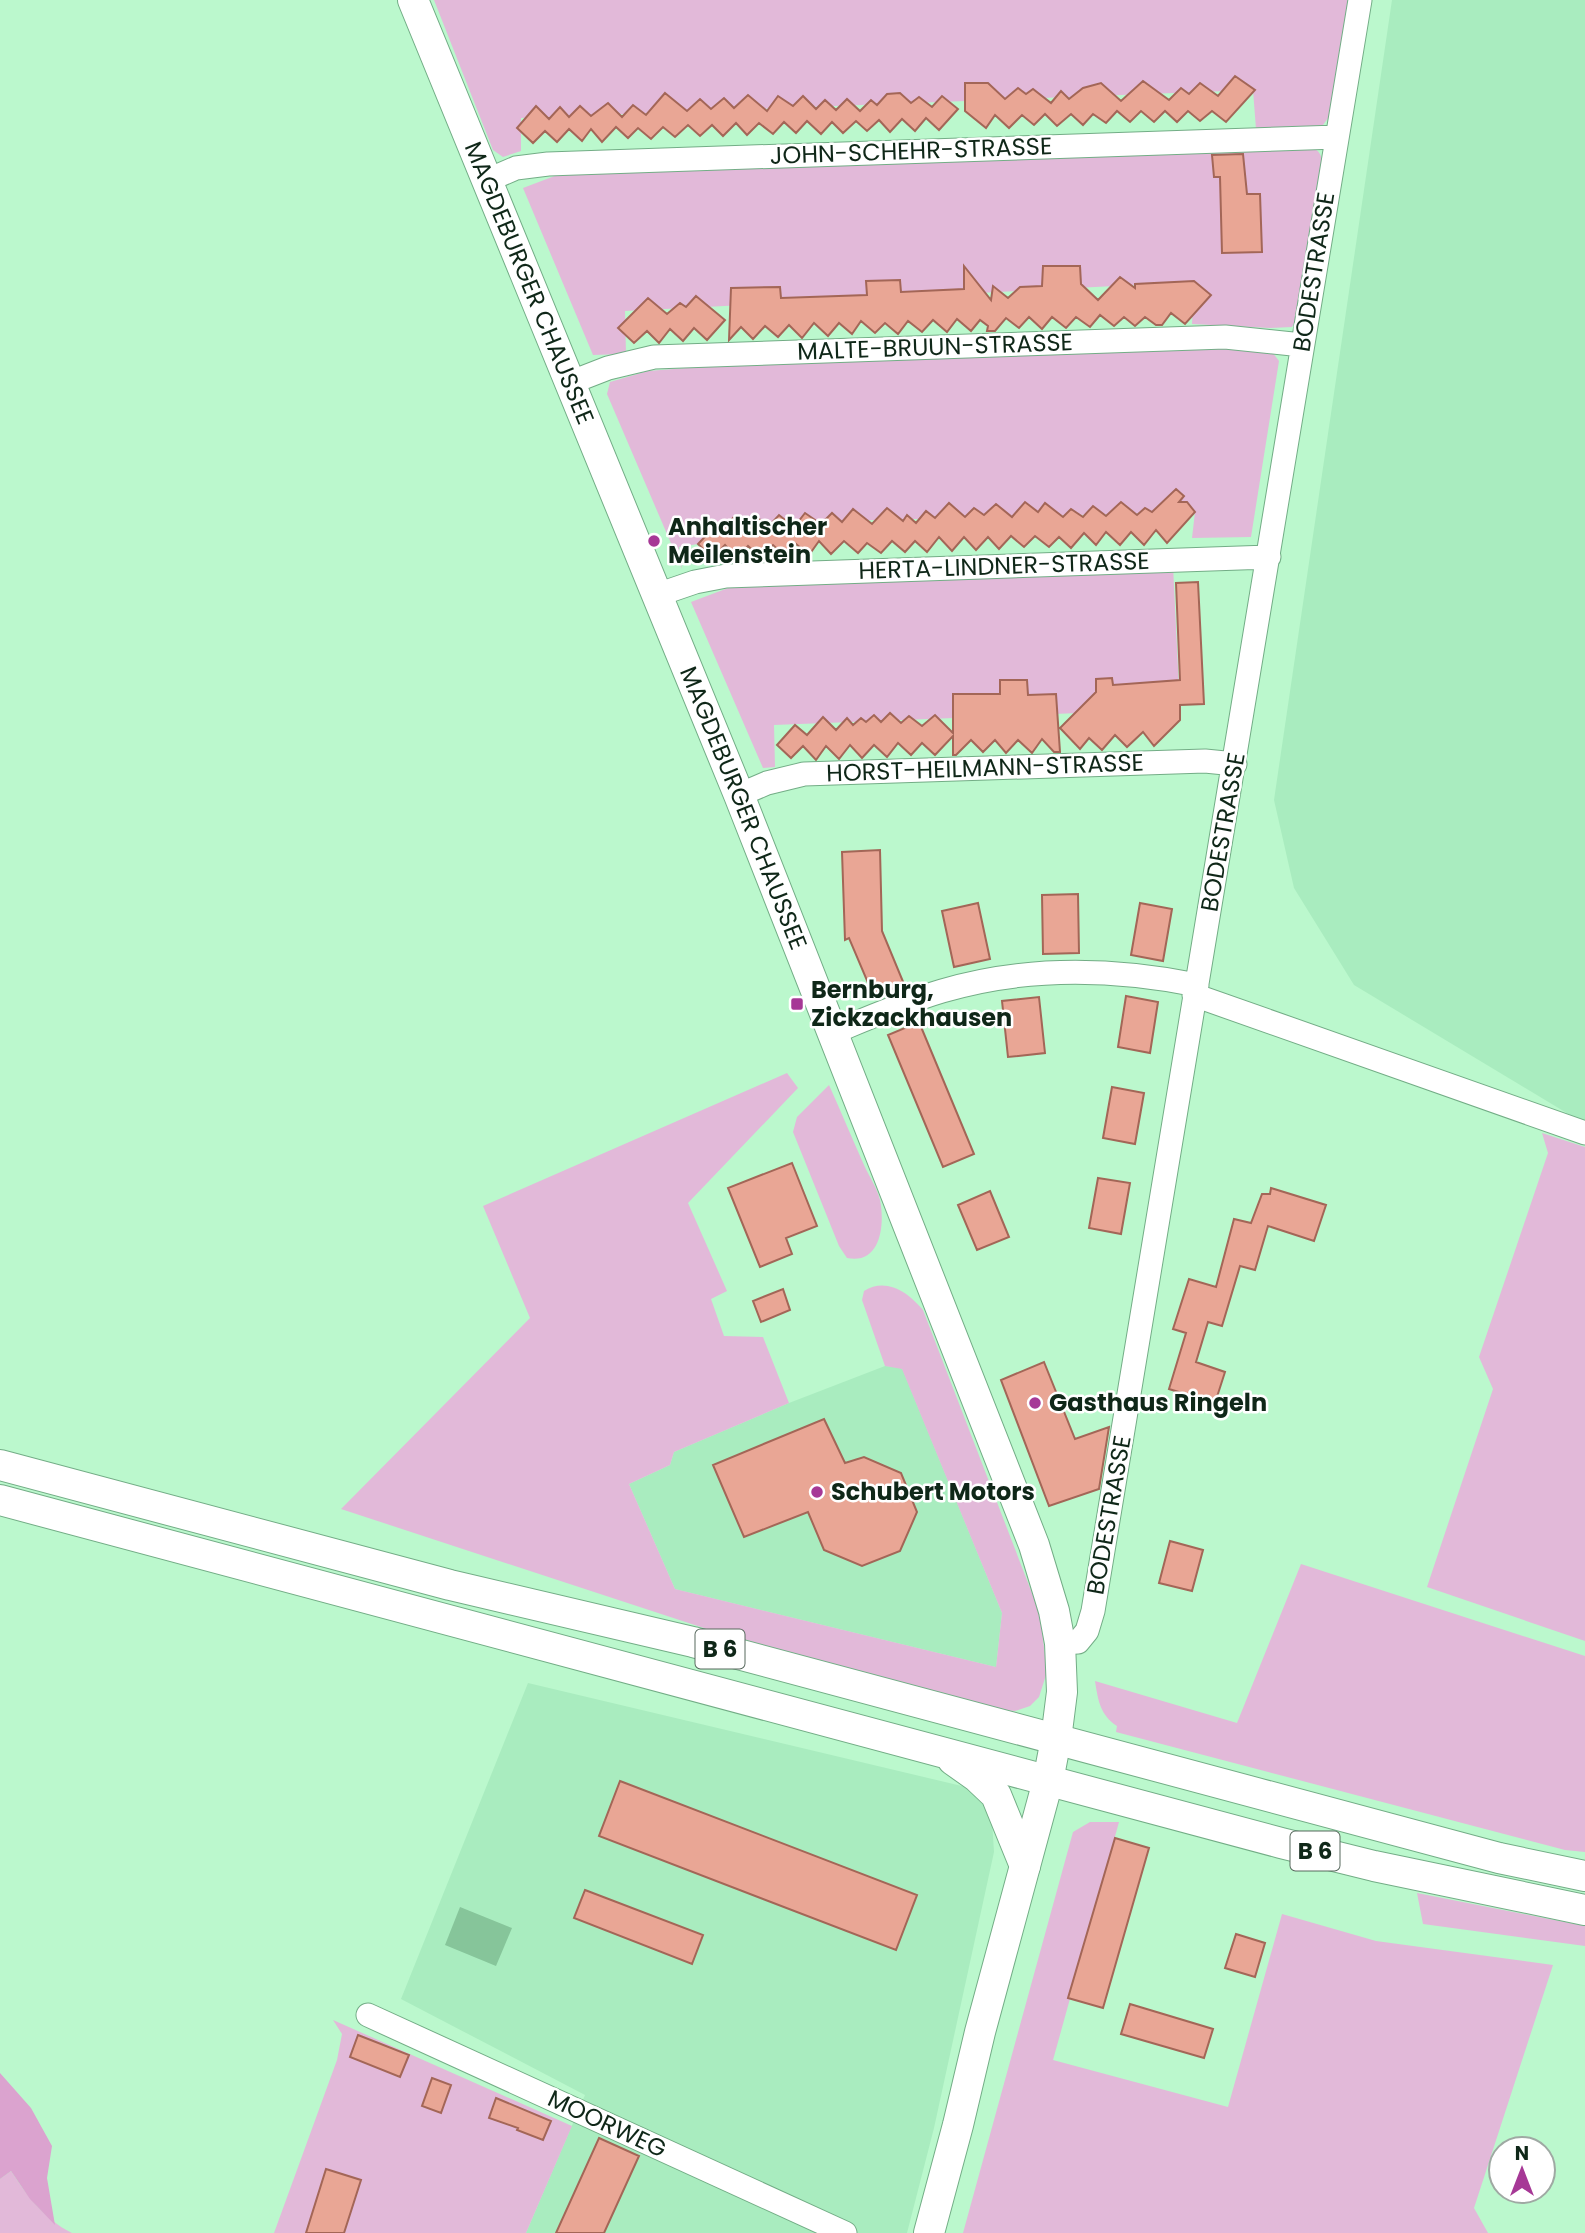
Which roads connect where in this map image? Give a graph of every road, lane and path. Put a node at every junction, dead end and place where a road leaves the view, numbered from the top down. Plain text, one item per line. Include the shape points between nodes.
1 (413, 0) edge
2 (1360, 0) edge
3 (1337, 137) junction
4 (488, 180) junction
5 (1302, 345) junction
6 (572, 382) junction
7 (1269, 556) junction
8 (657, 595) junction
9 (1235, 764) junction
10 (739, 795) junction
11 (1195, 990) junction
12 (832, 1033) junction
13 (1585, 1133) edge
14 (0, 1465) edge
15 (0, 1500) edge
16 (1060, 1643) junction
17 (1056, 1739) junction
18 (944, 1753) junction
19 (1048, 1781) junction
20 (1025, 1866) junction
21 (1585, 1876) edge
22 (1585, 1910) edge
23 (368, 2015) dead end
24 (845, 2233) edge
25 (929, 2233) edge

1 - 4 main road, MAGDEBURGER CHAUSSEE
2 - 3 street, BODESTRASSE
3 - 4 street, JOHN-SCHEHR-STRASSE via 548,163 516,168
3 - 5 street, BODESTRASSE
4 - 6 main road, MAGDEBURGER CHAUSSEE
5 - 6 street, MALTE-BRUUN-STRASSE via 1225,337 654,356
5 - 7 street, BODESTRASSE
6 - 8 main road, MAGDEBURGER CHAUSSEE
7 - 8 street, HERTA-LINDNER-STRASSE via 726,576
7 - 9 street, BODESTRASSE
8 - 10 main road, MAGDEBURGER CHAUSSEE
9 - 10 street, HORST-HEILMANN-STRASSE via 1205,761 804,774
9 - 11 street, BODESTRASSE
10 - 12 main road, MAGDEBURGER CHAUSSEE
11 - 12 street via 1122,973 1020,974 942,991
11 - 13 street
11 - 16 street, BODESTRASSE via 1093,1611 1078,1642
12 - 16 main road, MAGDEBURGER CHAUSSEE via 1034,1545
14 - 17 main road, B 6 via 450,1586 693,1642
15 - 18 main road, B 6
16 - 17 main road, MAGDEBURGER CHAUSSEE via 1062,1692
17 - 19 main road, MAGDEBURGER CHAUSSEE
17 - 21 main road, B 6 via 1499,1858
18 - 19 main road, B 6
18 - 20 main road, B 6 via 996,1795
19 - 20 main road, MAGDEBURGER CHAUSSEE
19 - 22 main road, B 6 via 1374,1866
20 - 25 main road, MAGDEBURGER CHAUSSEE
23 - 24 street, MOORWEG

